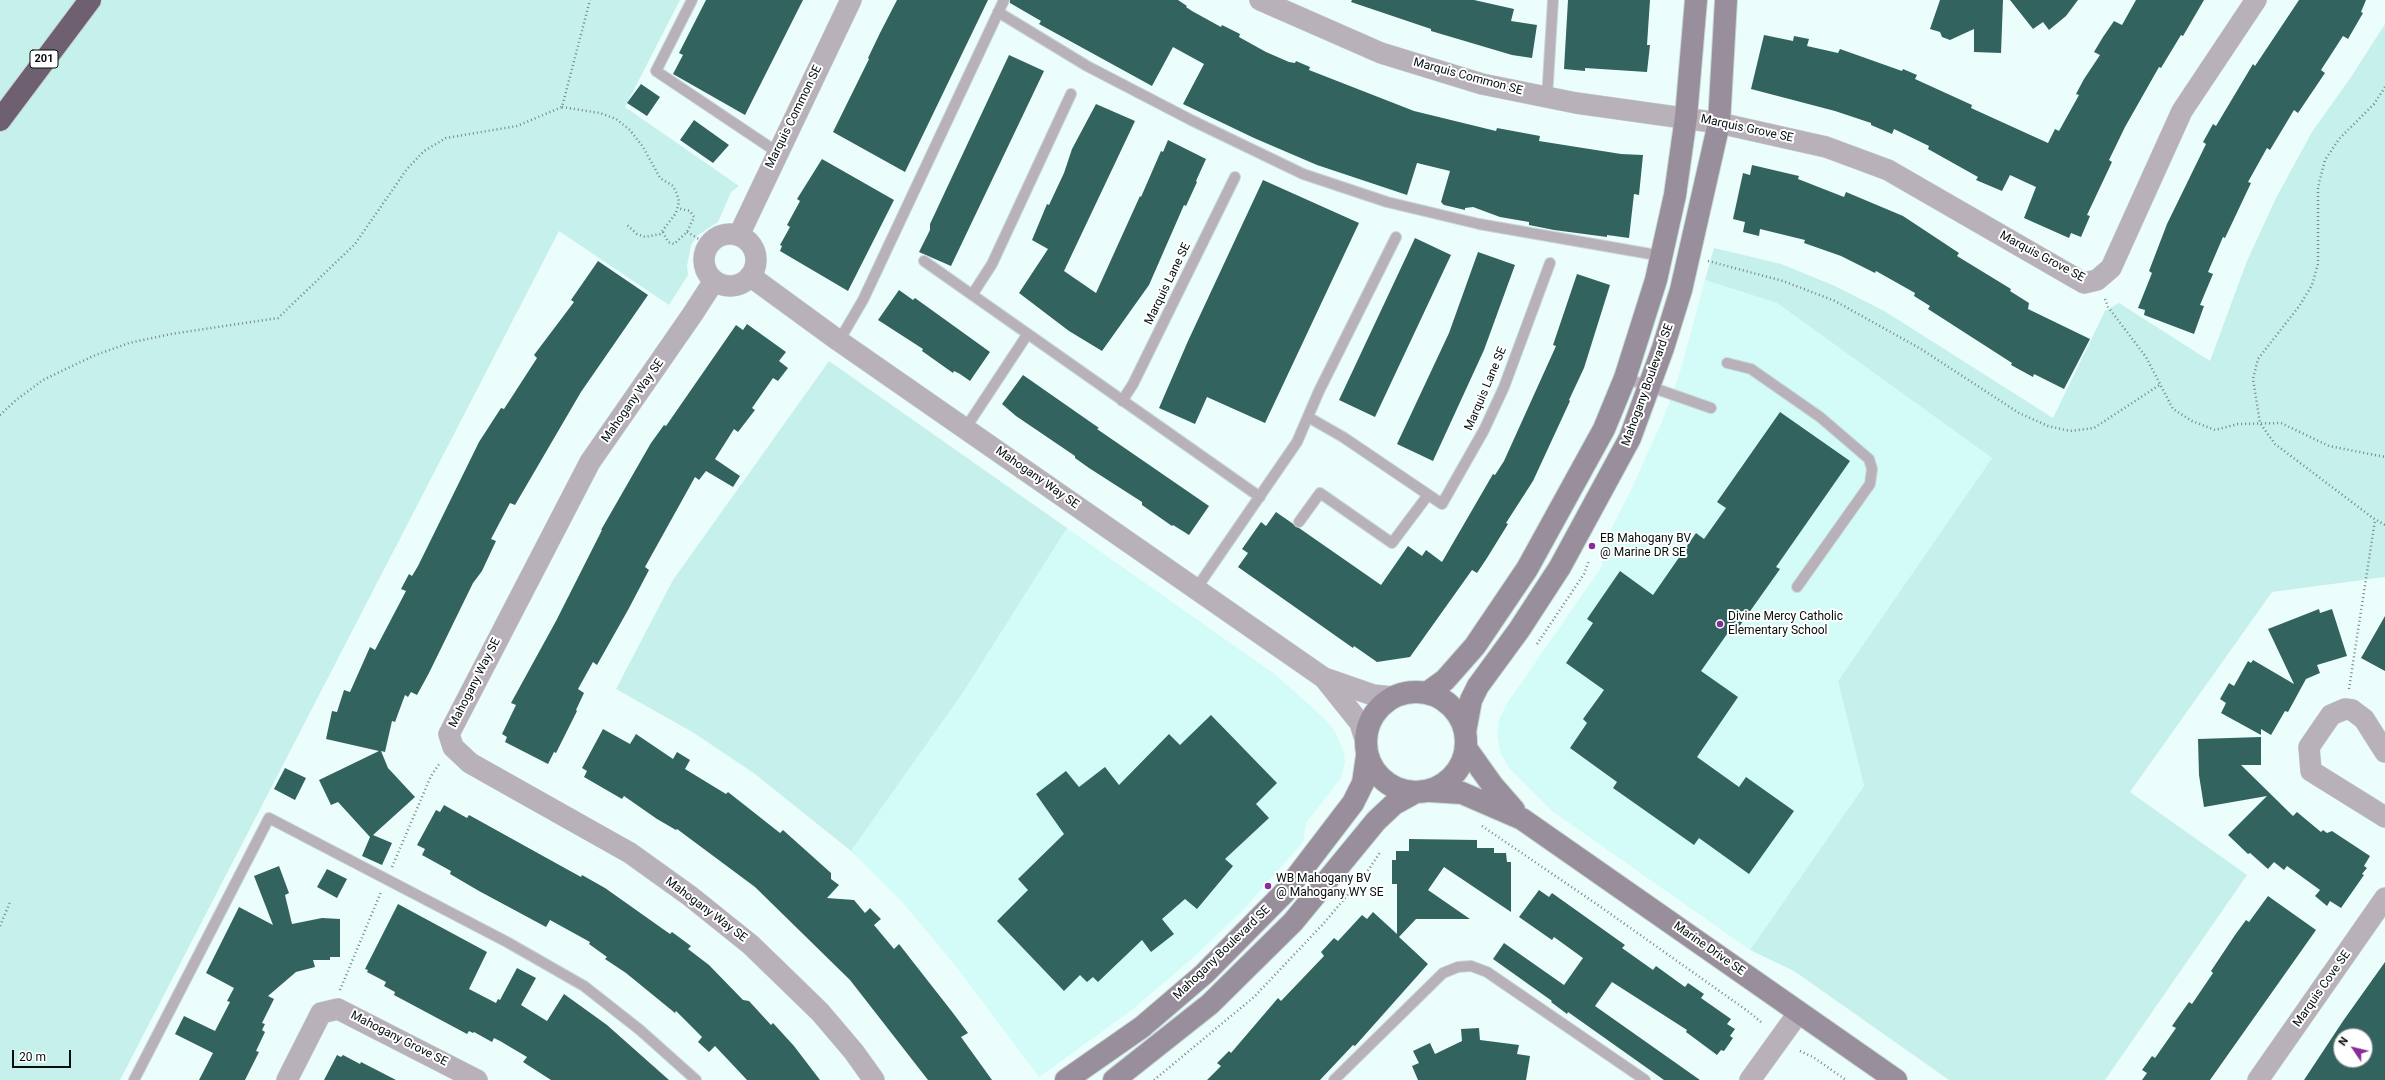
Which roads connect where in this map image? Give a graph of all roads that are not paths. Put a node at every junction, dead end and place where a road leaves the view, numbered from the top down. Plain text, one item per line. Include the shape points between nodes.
1 (90, 0) edge
2 (692, 0) edge
3 (851, 0) edge
4 (1004, 0) edge
5 (1260, 0) edge
6 (1553, 0) edge
7 (1696, 0) edge
8 (1726, 0) edge
9 (2256, 0) edge
10 (998, 12) junction
11 (1071, 94) dead end
12 (1547, 98) junction
13 (1686, 117) junction
14 (0, 120) edge
15 (1719, 122) junction
16 (777, 152) junction
17 (1235, 177) dead end
18 (739, 235) junction
19 (1396, 238) dead end
20 (1662, 256) junction
21 (924, 261) dead end
22 (1550, 263) dead end
23 (750, 276) junction
24 (714, 281) junction
25 (972, 295) junction
26 (1027, 335) junction
27 (839, 341) junction
28 (1727, 363) dead end
29 (1625, 378) junction
30 (1649, 386) junction
31 (1122, 401) junction
32 (1711, 408) dead end
33 (1308, 417) junction
34 (965, 428) junction
35 (1428, 495) junction
36 (1260, 496) junction
37 (1299, 522) dead end
38 (1797, 587) dead end
39 (1196, 589) junction
40 (1324, 678) junction
41 (1426, 693) junction
42 (1393, 697) junction
43 (1466, 740) junction
44 (1366, 747) junction
45 (2385, 752) edge
46 (1422, 792) junction
47 (2385, 817) edge
48 (1522, 818) junction
49 (2385, 898) edge
50 (1799, 1012) junction
51 (134, 1080) edge
52 (287, 1080) edge
53 (477, 1080) edge
54 (696, 1080) edge
55 (874, 1080) edge
56 (1066, 1080) edge
57 (1114, 1080) edge
58 (1334, 1080) edge
59 (1645, 1080) edge
60 (1750, 1080) edge
61 (1896, 1080) edge
62 (2258, 1080) edge

1 - 14 highway, 201
2 - 16 lane via 656,71
3 - 16 street, Marquis Common SE
4 - 10 lane
5 - 12 street, Marquis Common SE via 1381,53 1482,84
6 - 12 lane
7 - 13 street, Mahogany Boulevard SE
8 - 15 street, Mahogany Boulevard SE
9 - 15 street, Marquis Grove SE via 2182,111 2111,268 2097,280 2084,283 1888,170 1826,147
10 - 20 lane via 1087,66 1303,174 1387,202 1479,224
10 - 27 lane via 863,300
11 - 25 lane via 992,264
12 - 13 street, Marquis Common SE
13 - 15 street, Marquis Grove SE
13 - 20 street, Mahogany Boulevard SE via 1675,195
15 - 30 street, Mahogany Boulevard SE via 1681,290
16 - 18 street, Marquis Common SE
17 - 31 lane, Marquis Lane SE via 1133,384
18 - 23 street via 755,252 756,260
18 - 24 street via 722,235 709,244 705,251 704,263 708,275
19 - 33 lane
20 - 29 street, Mahogany Boulevard SE
21 - 25 lane
22 - 35 lane, Marquis Lane SE via 1504,387 1484,430 1442,504
23 - 24 street via 737,285 729,286
23 - 27 street, Mahogany Way SE
24 - 55 street, Mahogany Way SE via 590,462 449,734 453,747 470,763 630,853 690,896 751,945 820,1012
25 - 26 lane
26 - 31 lane
26 - 34 lane
27 - 34 street, Mahogany Way SE
28 - 38 lane via 1751,369 1820,417 1869,459 1872,469 1870,484
29 - 30 lane
29 - 41 street, Mahogany Boulevard SE via 1604,429 1527,569 1475,646 1445,680
30 - 32 lane
30 - 43 street, Mahogany Boulevard SE via 1630,438 1560,567 1478,686 1471,700
31 - 36 lane
33 - 35 lane, Marquis Lane SE via 1343,437
33 - 36 lane via 1297,442
34 - 39 street, Mahogany Way SE
35 - 37 lane via 1392,543 1320,492
36 - 39 lane
39 - 40 street, Mahogany Way SE
40 - 42 street, Mahogany Way SE via 1373,695
40 - 44 street, Mahogany Way SE via 1360,723
41 - 42 street via 1410,692
41 - 43 street via 1452,706 1460,718
42 - 44 street via 1379,708 1369,722
43 - 46 street via 1462,762 1454,774 1444,784
43 - 48 street, Marine Drive SE via 1493,786
44 - 46 street via 1380,778 1402,791
44 - 56 street, Mahogany Boulevard SE via 1363,783 1353,803 1285,892 1204,974 1142,1027
45 - 47 street via 2364,718 2352,710 2345,709 2331,715 2309,747 2311,771
46 - 48 street, Marine Drive SE via 1462,792
46 - 57 street via 1394,804 1376,821 1293,922 1210,1004
48 - 50 street, Marine Drive SE
49 - 62 street, Marquis Cove SE
50 - 60 street
50 - 61 street, Marine Drive SE
51 - 54 lane via 269,818 507,942 584,986 640,1030
52 - 53 street, Mahogany Grove SE via 321,1013 338,1009
58 - 59 lane via 1443,973 1458,967 1471,966 1487,972

